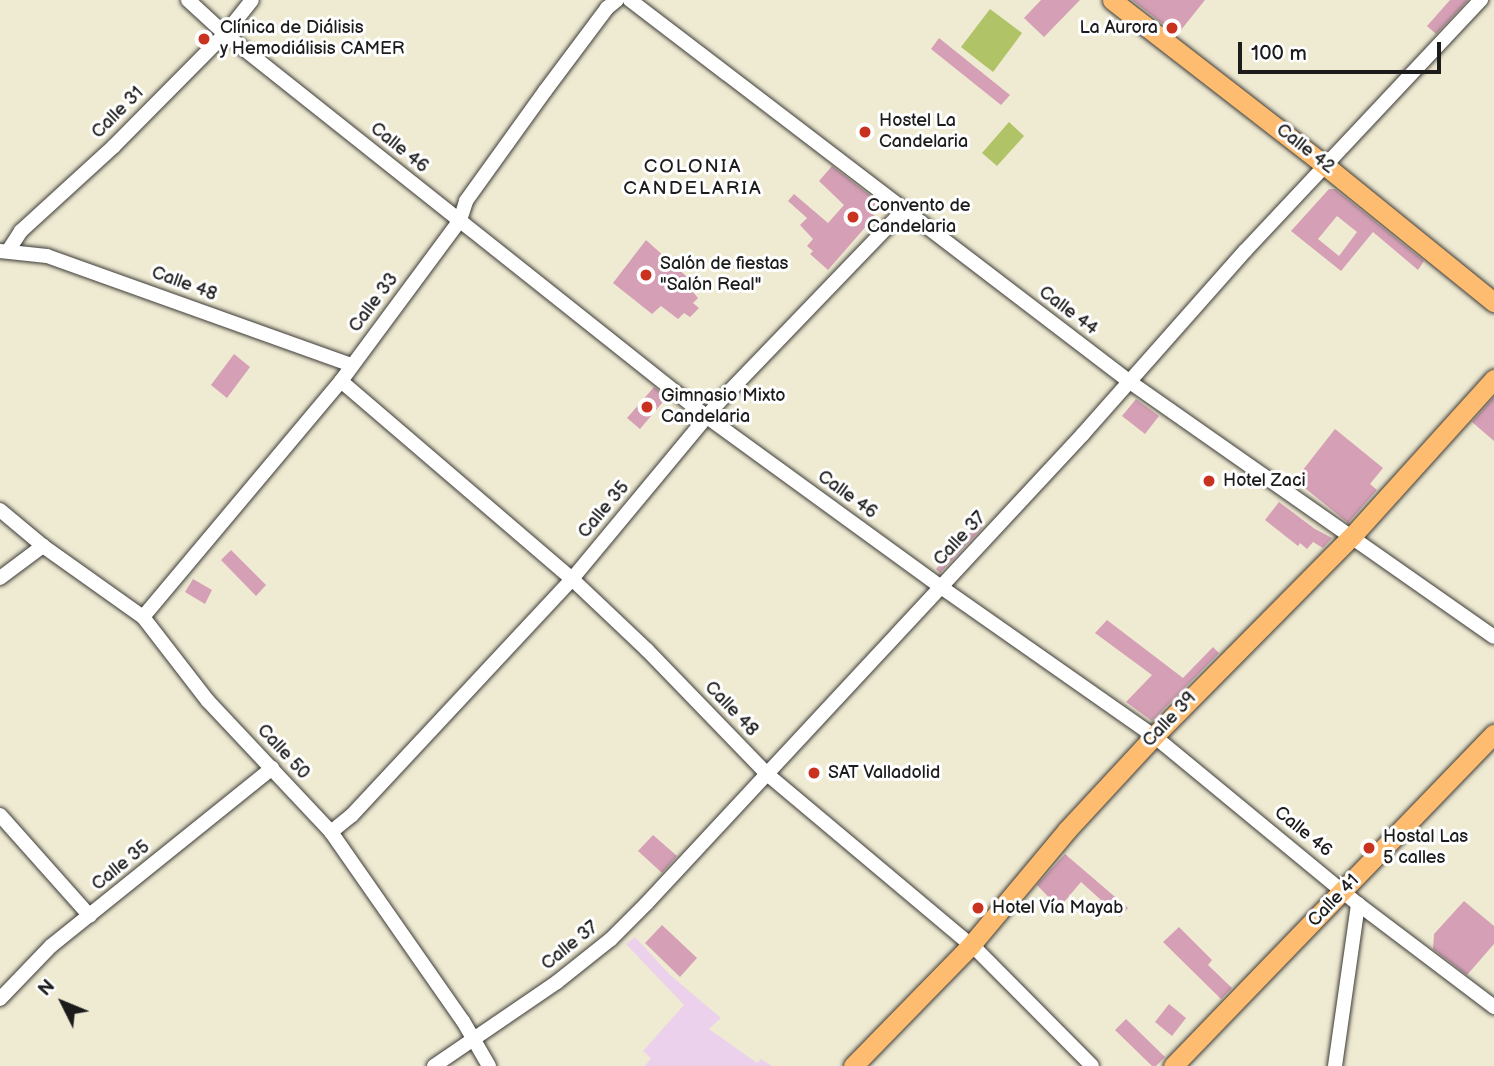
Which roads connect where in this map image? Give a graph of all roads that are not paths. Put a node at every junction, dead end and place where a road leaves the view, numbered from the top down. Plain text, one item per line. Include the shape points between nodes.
1 (188, 0) edge
2 (252, 0) edge
3 (617, 0) edge
4 (630, 0) edge
5 (1112, 0) edge
6 (1481, 0) edge
7 (225, 34) junction
8 (1327, 167) junction
9 (904, 210) junction
10 (460, 220) junction
11 (4, 251) edge
12 (1494, 302) edge
13 (352, 365) junction
14 (1494, 379) edge
15 (341, 381) junction
16 (1130, 382) junction
17 (707, 416) junction
18 (0, 510) edge
19 (1352, 536) junction
20 (43, 546) junction
21 (0, 578) edge
22 (572, 579) junction
23 (942, 587) junction
24 (143, 617) junction
25 (1494, 637) edge
26 (1494, 734) edge
27 (1154, 736) junction
28 (272, 768) junction
29 (767, 774) junction
30 (0, 815) edge
31 (331, 832) junction
32 (1351, 897) junction
33 (90, 916) junction
34 (971, 945) junction
35 (0, 999) edge
36 (1494, 1007) edge
37 (472, 1039) junction
38 (434, 1066) edge
39 (489, 1066) edge
40 (853, 1066) edge
41 (1091, 1066) edge
42 (1173, 1066) edge
43 (1335, 1066) edge

1 - 7 street, Calle 46
2 - 7 street, Calle 31
3 - 10 street, Calle 33 via 466,201
4 - 9 street, Calle 44
5 - 8 main road, Calle 42
6 - 8 street, Calle 37
7 - 10 street, Calle 46
7 - 11 street, Calle 31
8 - 12 main road, Calle 42
8 - 16 street, Calle 37 via 1245,251
9 - 16 street, Calle 44
9 - 17 street, Calle 35
10 - 13 street, Calle 33
10 - 17 street, Calle 46
11 - 13 street, Calle 48 via 47,256
13 - 15 street, Calle 33
14 - 19 main road, Calle 39
15 - 22 street, Calle 48
15 - 24 street, Calle 33
16 - 19 street, Calle 44
16 - 23 street, Calle 37
17 - 22 street, Calle 35
17 - 23 street, Calle 46
18 - 20 street, Calle 50
19 - 25 street, Calle 44
19 - 27 main road, Calle 39
20 - 21 street
20 - 24 street, Calle 50
22 - 29 street, Calle 48
22 - 31 street, Calle 35
23 - 27 street, Calle 46
23 - 29 street, Calle 37
24 - 28 street, Calle 50 via 208,701
26 - 32 main road, Calle 41 via 1434,794
27 - 32 street, Calle 46
27 - 34 main road, Calle 39 via 1067,830
28 - 31 street, Calle 50
28 - 33 street, Calle 35
29 - 34 street, Calle 48
29 - 37 street, Calle 37 via 611,939
30 - 33 street
31 - 37 street, Calle 50
32 - 36 street, Calle 46
32 - 42 main road, Calle 41
32 - 43 street
33 - 35 street, Calle 35 via 51,946
34 - 40 main road, Calle 39
34 - 41 street, Calle 48
37 - 38 street, Calle 37
37 - 39 street, Calle 50

